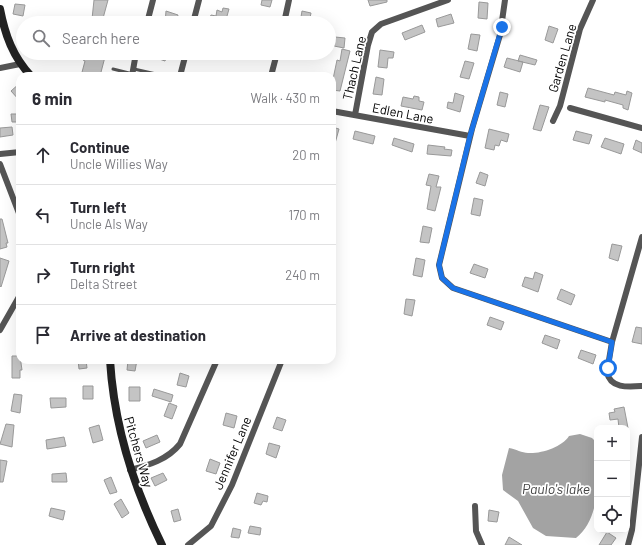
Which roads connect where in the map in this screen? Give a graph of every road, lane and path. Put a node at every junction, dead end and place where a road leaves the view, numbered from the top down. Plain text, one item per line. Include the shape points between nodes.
1 (153, 0) edge
2 (199, 0) edge
3 (289, 0) edge
4 (448, 0) edge
5 (505, 0) edge
6 (593, 0) edge
7 (0, 9) edge
8 (149, 16) edge
9 (195, 16) edge
10 (286, 16) edge
11 (16, 57) edge
12 (18, 60) edge
13 (135, 60) edge
14 (184, 60) edge
15 (275, 60) edge
16 (20, 64) junction
17 (0, 68) edge
18 (113, 69) dead end
19 (28, 72) edge
20 (128, 72) edge
21 (133, 72) edge
22 (181, 72) edge
23 (272, 72) edge
24 (570, 108) dead end
25 (336, 112) edge
26 (355, 115) junction
27 (553, 122) dead end
28 (642, 128) edge
29 (470, 136) junction
30 (16, 152) edge
31 (0, 154) edge
32 (0, 164) edge
33 (16, 206) edge
34 (642, 237) edge
35 (16, 302) edge
36 (0, 330) edge
37 (612, 342) junction
38 (110, 364) edge
39 (215, 364) edge
40 (280, 364) edge
41 (642, 386) edge
42 (642, 437) edge
43 (130, 470) junction
44 (475, 506) dead end
45 (162, 545) edge
46 (188, 545) edge
47 (482, 545) edge
48 (628, 545) edge

1 - 8 street
2 - 9 street
3 - 10 street
4 - 26 street, Thach Lane via 378,27 372,32
5 - 29 street via 500,35
6 - 27 street, Garden Lane via 580,29 560,106
7 - 11 main road via 11,49
12 - 16 main road
13 - 21 street
14 - 22 street
15 - 23 street
16 - 17 street
16 - 19 main road
18 - 20 lane
24 - 28 street
25 - 26 street, Edlen Lane
26 - 29 street, Edlen Lane
29 - 37 street via 439,265 442,278 453,288
30 - 31 street
32 - 33 street
34 - 37 street
35 - 36 street
37 - 41 street via 608,376 614,383 624,387
38 - 43 main road, Pitchers Way via 116,420
39 - 43 street via 177,448 159,461
40 - 46 street, Jennifer Lane via 232,485 211,526
42 - 48 street via 632,530
43 - 45 main road, Pitchers Way via 138,494
44 - 47 street via 476,531

